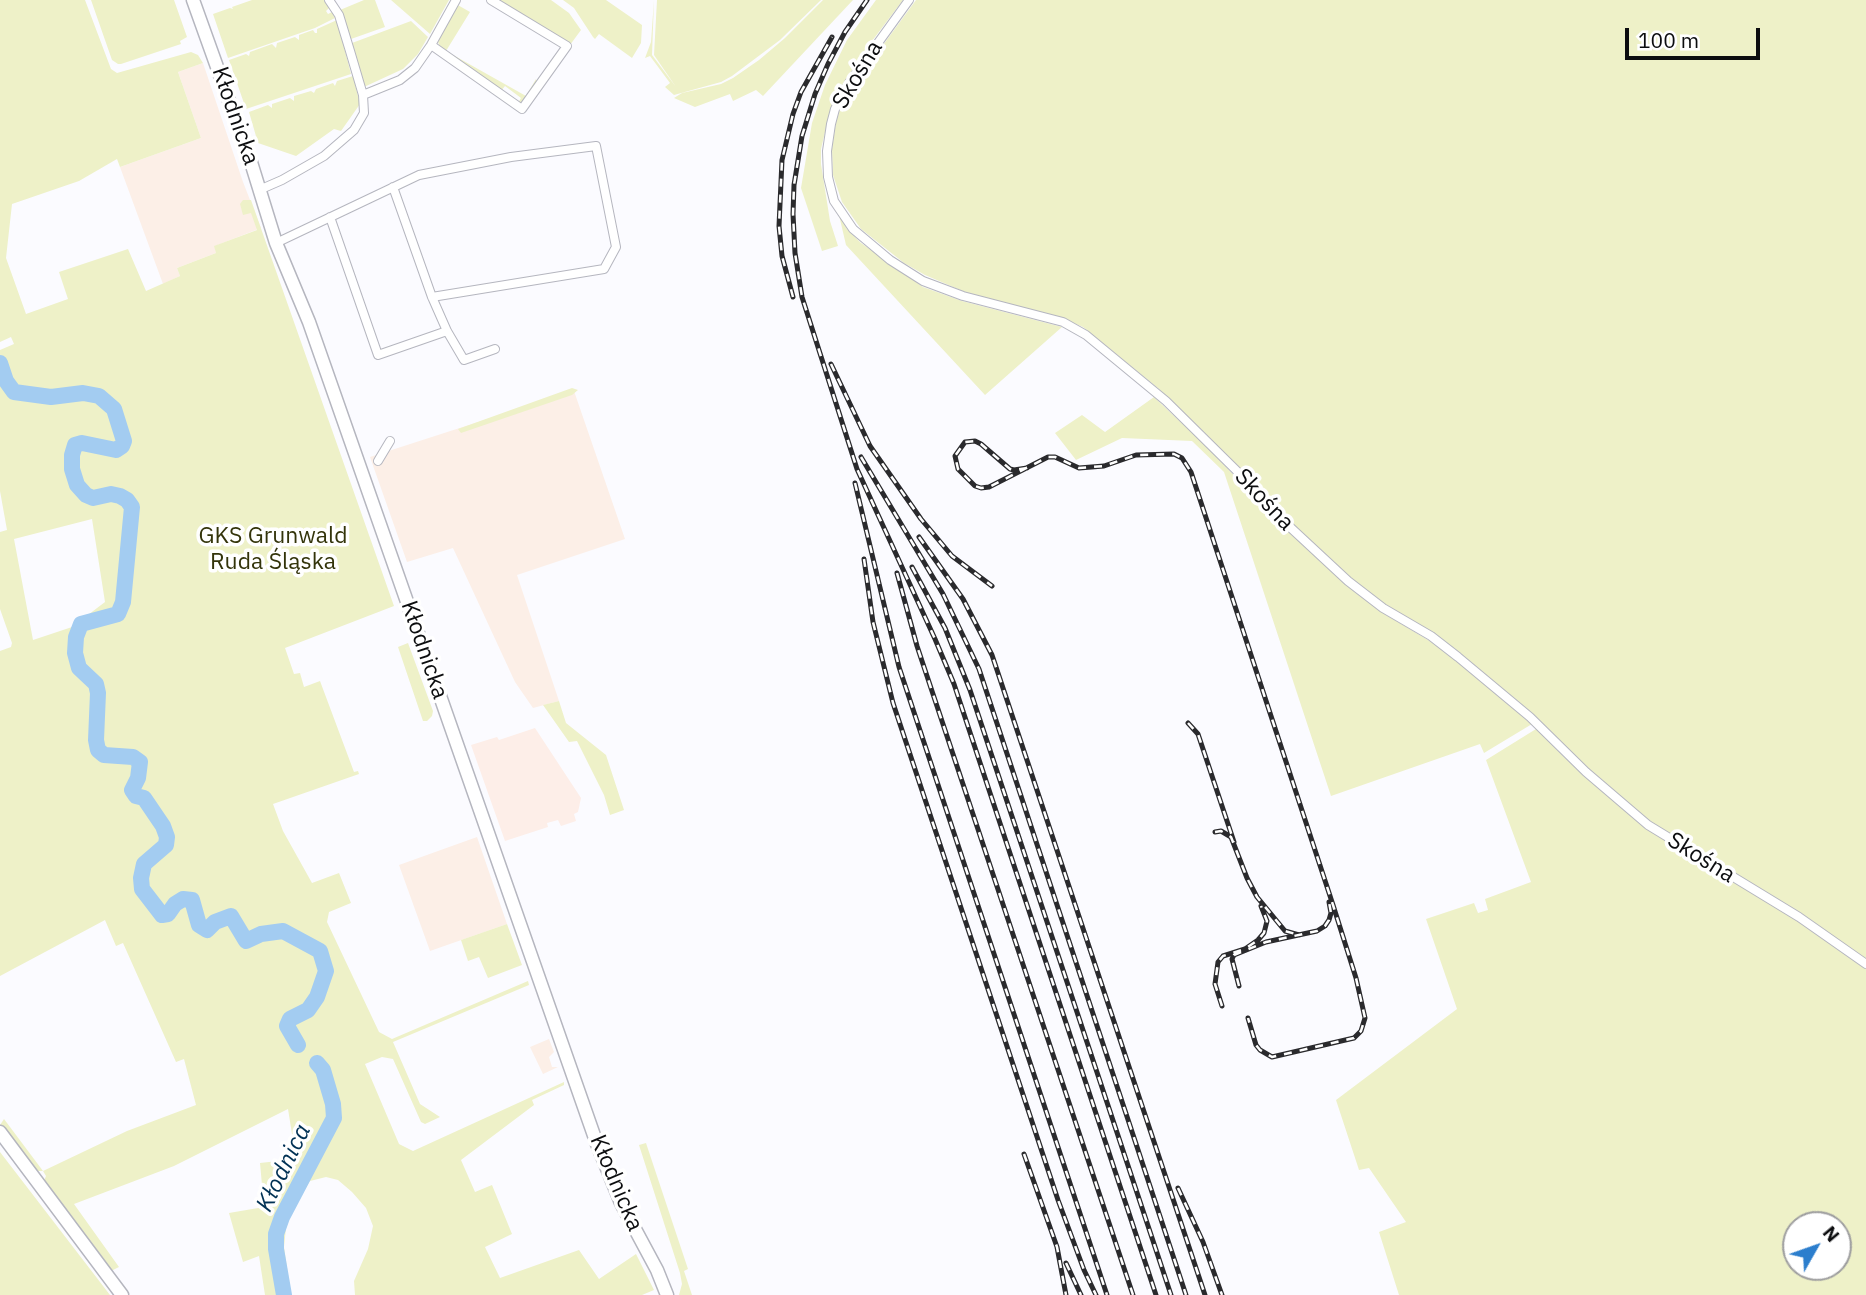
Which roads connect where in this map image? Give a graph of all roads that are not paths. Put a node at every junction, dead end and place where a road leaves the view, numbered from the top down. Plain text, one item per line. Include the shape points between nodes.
1 (192, 0) edge
2 (329, 0) edge
3 (456, 0) edge
4 (491, 0) edge
5 (909, 0) edge
6 (431, 45) junction
7 (363, 95) junction
8 (393, 187) junction
9 (259, 190) junction
10 (330, 217) junction
11 (276, 243) junction
12 (432, 297) junction
13 (447, 331) junction
14 (495, 349) dead end
15 (390, 441) dead end
16 (378, 461) dead end
17 (1866, 964) edge
18 (0, 1132) edge
19 (122, 1295) edge
20 (667, 1295) edge

1 - 9 street, Kłodnicka
2 - 7 street via 339,15
3 - 6 street
4 - 6 street via 567,46 522,109
5 - 17 street, Skośna via 849,83 831,124 828,177 834,201 853,229 923,281 1063,323 1086,335 1166,401 1348,581 1458,657 1648,825 1799,917
6 - 7 street via 406,75
7 - 9 street via 364,113 354,130 324,156
8 - 10 street
8 - 12 street
8 - 12 street via 419,175 596,146 616,247 604,269
9 - 11 street, Kłodnicka
10 - 11 street
10 - 13 street via 377,355
11 - 20 street, Kłodnicka via 309,322 601,1154
12 - 13 street
13 - 14 street via 464,360
15 - 16 street
18 - 19 street

